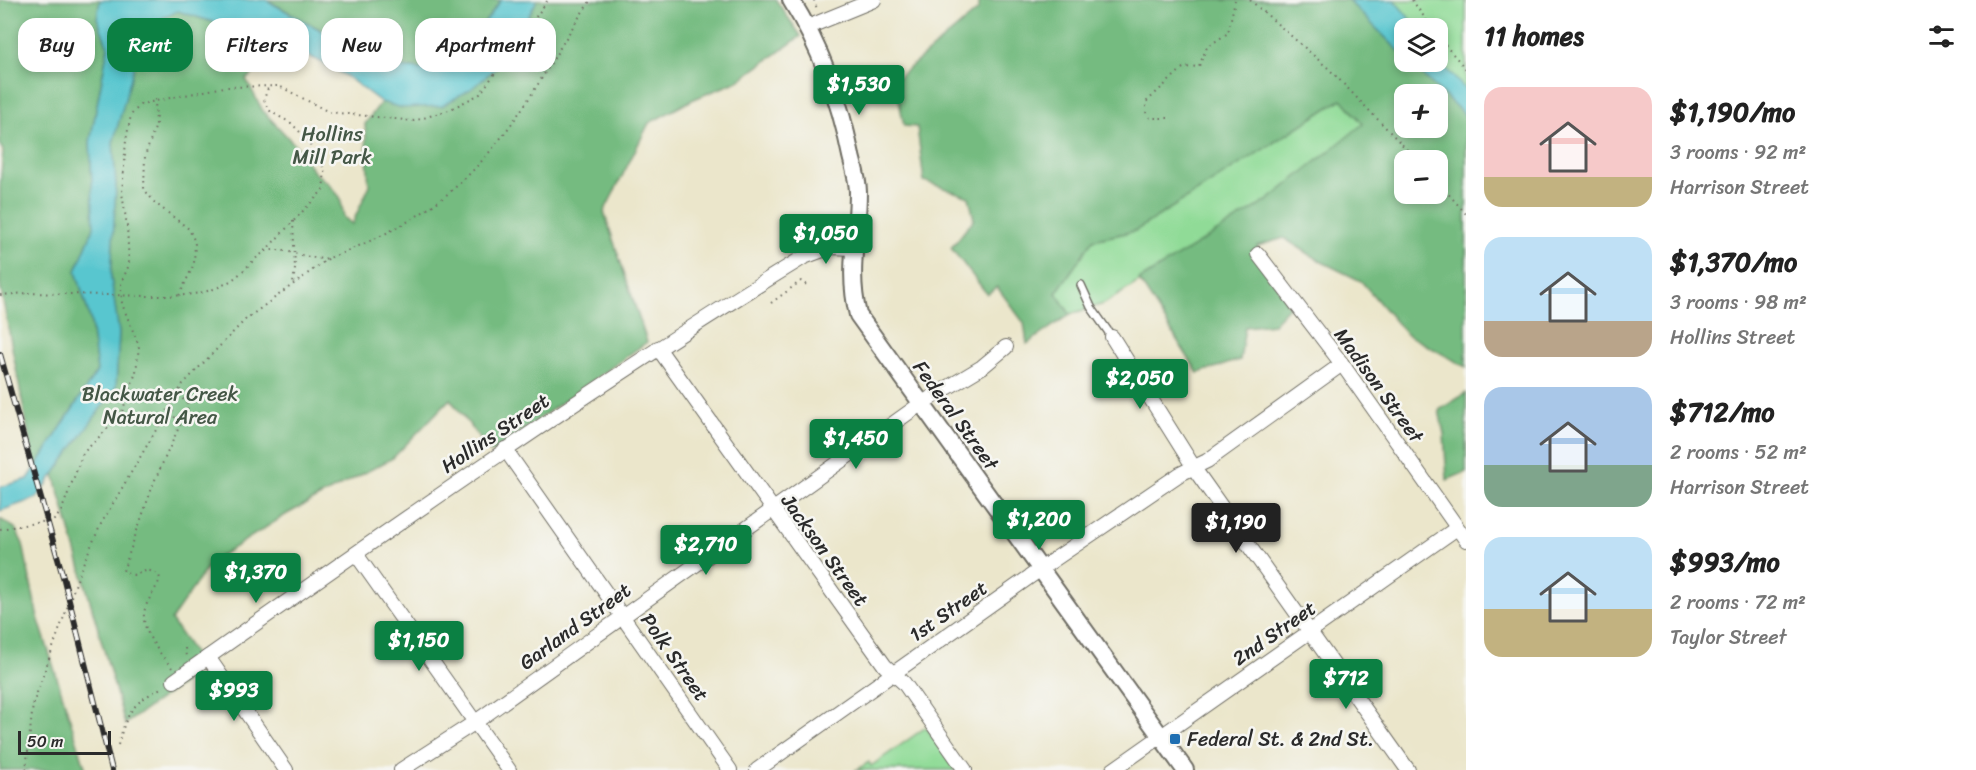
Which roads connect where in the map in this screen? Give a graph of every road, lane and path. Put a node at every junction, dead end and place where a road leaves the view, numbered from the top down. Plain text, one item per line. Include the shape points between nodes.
1 (548, 0) edge
2 (591, 0) edge
3 (791, 0) edge
4 (814, 0) edge
5 (874, 0) edge
6 (1235, 0) edge
7 (1250, 0) edge
8 (1412, 0) edge
9 (1425, 18) edge
10 (814, 21) junction
11 (1448, 49) edge
12 (1466, 69) edge
13 (268, 88) junction
14 (155, 99) junction
15 (1168, 118) dead end
16 (1407, 150) edge
17 (1448, 194) edge
18 (1466, 214) edge
19 (293, 221) junction
20 (853, 248) junction
21 (266, 251) junction
22 (294, 254) junction
23 (1258, 254) dead end
24 (329, 258) junction
25 (293, 284) junction
26 (1081, 285) dead end
27 (808, 286) dead end
28 (0, 295) edge
29 (179, 296) junction
30 (771, 303) dead end
31 (1112, 337) joint
32 (1006, 347) dead end
33 (658, 348) junction
34 (1342, 364) junction
35 (178, 394) junction
36 (922, 403) junction
37 (171, 405) junction
38 (178, 429) junction
39 (505, 449) junction
40 (1194, 466) junction
41 (771, 511) junction
42 (1457, 528) junction
43 (0, 529) edge
44 (1466, 540) edge
45 (356, 554) junction
46 (1040, 570) junction
47 (622, 615) junction
48 (1310, 632) junction
49 (185, 648) dead end
50 (208, 657) junction
51 (187, 663) dead end
52 (893, 674) junction
53 (174, 676) junction
54 (474, 723) junction
55 (1161, 736) junction
56 (118, 745) dead end
57 (26, 770) edge
58 (286, 770) edge
59 (401, 770) edge
60 (509, 770) edge
61 (730, 770) edge
62 (757, 770) edge
63 (965, 770) edge
64 (1113, 770) edge
65 (1185, 770) edge
66 (1408, 770) edge

1 - 13 path via 480,94 414,122 329,112 279,86
2 - 24 path via 530,98 473,172 437,205 407,225
3 - 10 street, Federal Street
4 - 10 path
5 - 10 street
6 - 15 path via 1228,33 1207,47 1199,66 1183,68 1146,102 1150,118
7 - 16 path via 1329,69
8 - 9 path
10 - 20 street, Federal Street via 858,190
11 - 12 path
13 - 14 path via 224,87
13 - 19 path via 266,105 304,137 325,170 323,190
14 - 29 path via 156,125 145,156 144,189 155,203 189,229 195,242 194,264
14 - 43 path via 141,104 131,115 126,140 122,193 129,265 120,283 122,304 139,346 129,393 121,414 83,453 62,512 54,520
17 - 18 path
19 - 21 path
19 - 22 path
20 - 33 street, Hollins Street via 831,247 804,257
20 - 36 street, Federal Street via 851,271 858,315
21 - 22 path
21 - 29 path via 227,284 208,292
22 - 24 path via 320,260
22 - 25 path
23 - 34 street, Madison Street
24 - 25 path
25 - 35 path via 246,319 183,384
26 - 31 lane
27 - 30 path via 801,281
28 - 29 path, bridge
31 - 40 street
32 - 36 street, Garland Street via 982,367
33 - 39 street, Hollins Street
33 - 41 street, Jackson Street
34 - 40 street, 1st Street
34 - 42 street, Madison Street
35 - 37 path
35 - 38 path via 189,405
36 - 41 street, Garland Street
36 - 46 street, Federal Street
37 - 38 path
37 - 57 path via 101,524 82,566 33,704
38 - 53 path via 123,571 134,575 148,570 159,575 144,614 151,639
39 - 45 street, Hollins Street
39 - 47 street, Polk Street
40 - 46 street, 1st Street
40 - 48 street
41 - 47 street, Garland Street
41 - 52 street, Jackson Street
42 - 44 street, Madison Street
42 - 48 street, 2nd Street
45 - 50 street, Hollins Street
45 - 54 street
46 - 52 street, 1st Street
46 - 55 street, Federal Street
47 - 54 street, Garland Street
47 - 61 street, Polk Street
48 - 55 street, 2nd Street
48 - 66 street
49 - 51 path
50 - 53 street, Hollins Street
50 - 58 street
52 - 62 street, 1st Street
52 - 63 street, Jackson Street via 904,683
53 - 56 path via 126,714
54 - 59 street, Garland Street
54 - 60 street
55 - 64 street, 2nd Street
55 - 65 street, Federal Street

